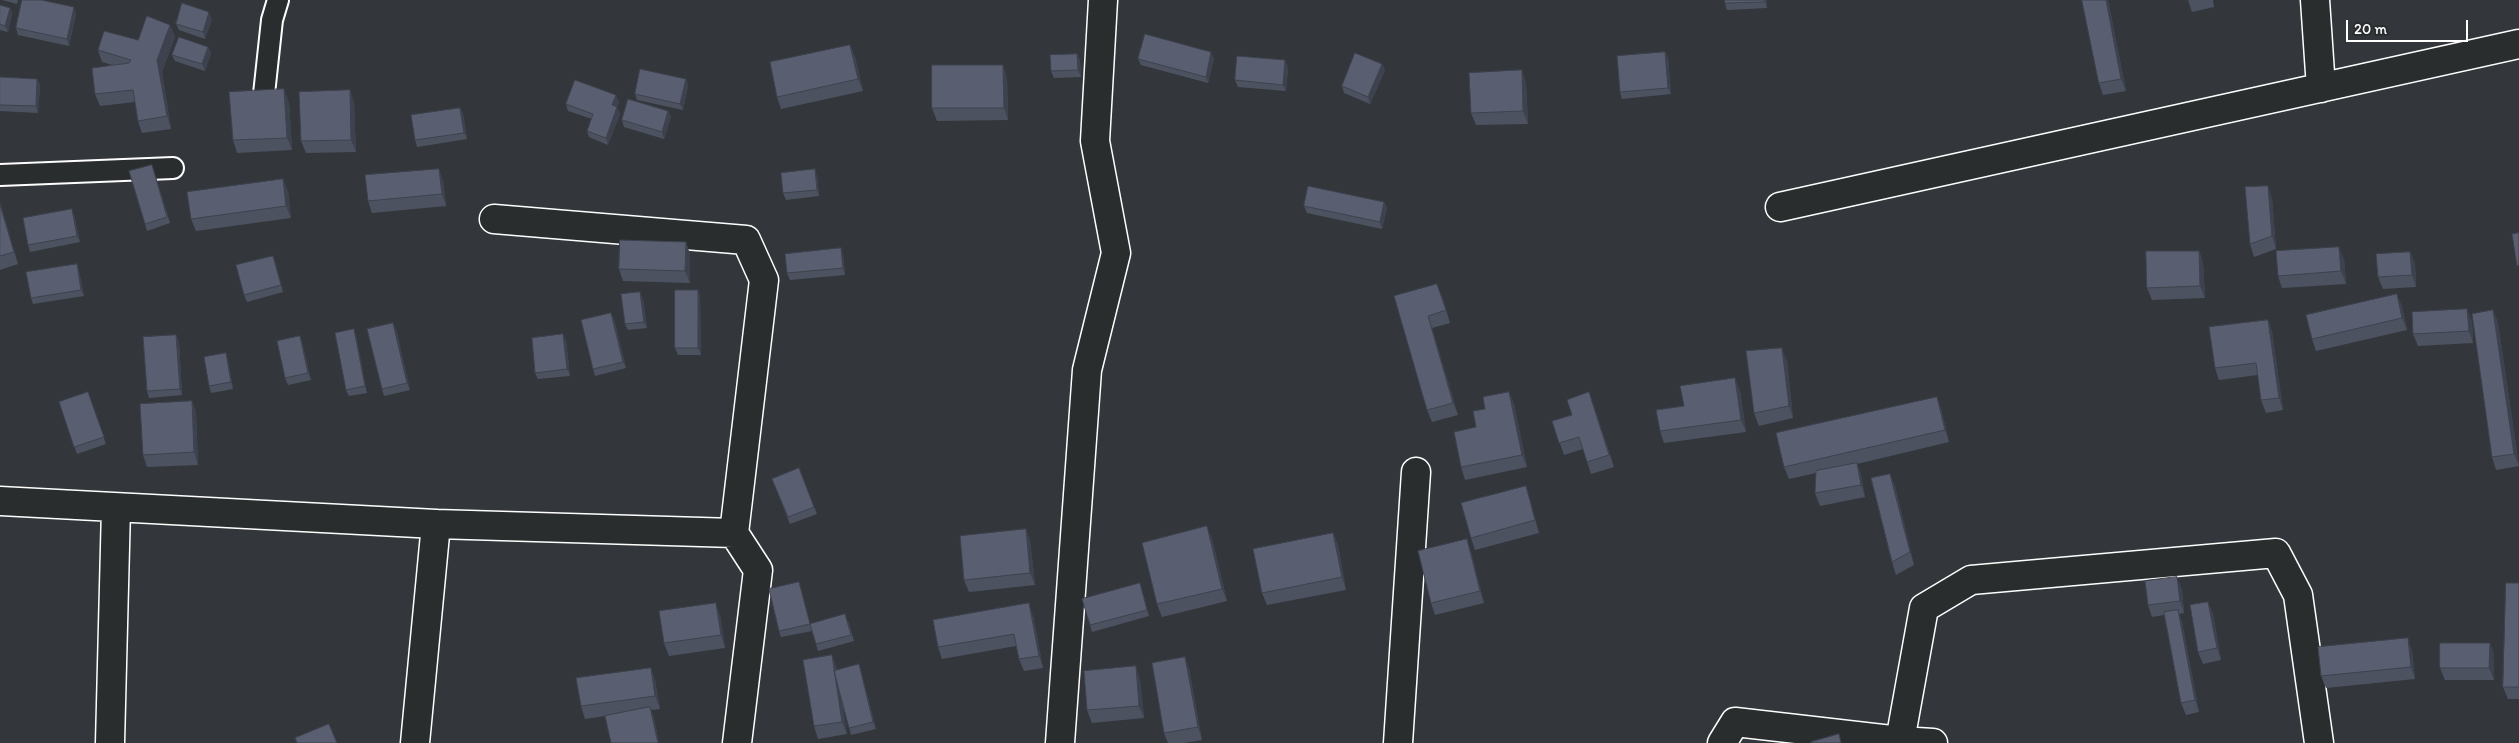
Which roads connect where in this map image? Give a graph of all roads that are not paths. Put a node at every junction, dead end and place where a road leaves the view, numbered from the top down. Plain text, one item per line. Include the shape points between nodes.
1 (278, 0) edge
2 (1103, 0) edge
3 (2315, 0) edge
4 (2519, 44) edge
5 (2322, 88) junction
6 (264, 94) edge
7 (173, 168) dead end
8 (0, 176) edge
9 (1780, 207) dead end
10 (494, 219) dead end
11 (1416, 472) dead end
12 (0, 501) edge
13 (116, 508) junction
14 (436, 524) junction
15 (734, 533) junction
16 (1900, 741) junction
17 (110, 743) edge
18 (415, 743) edge
19 (737, 743) edge
20 (1060, 743) edge
21 (1398, 743) edge
22 (1722, 743) edge
23 (1933, 743) edge
24 (2320, 743) edge

1 - 6 lane via 272,20
2 - 20 street via 1096,141 1116,253 1087,370
3 - 5 street
4 - 5 street
5 - 9 street
7 - 8 lane
10 - 15 street via 746,240 764,280
11 - 21 street
12 - 13 street
13 - 14 street
13 - 17 street
14 - 15 street
14 - 18 street
15 - 19 street via 758,570
16 - 22 street via 1735,722
16 - 23 street
16 - 24 street via 1924,608 1971,580 2276,553 2298,595

